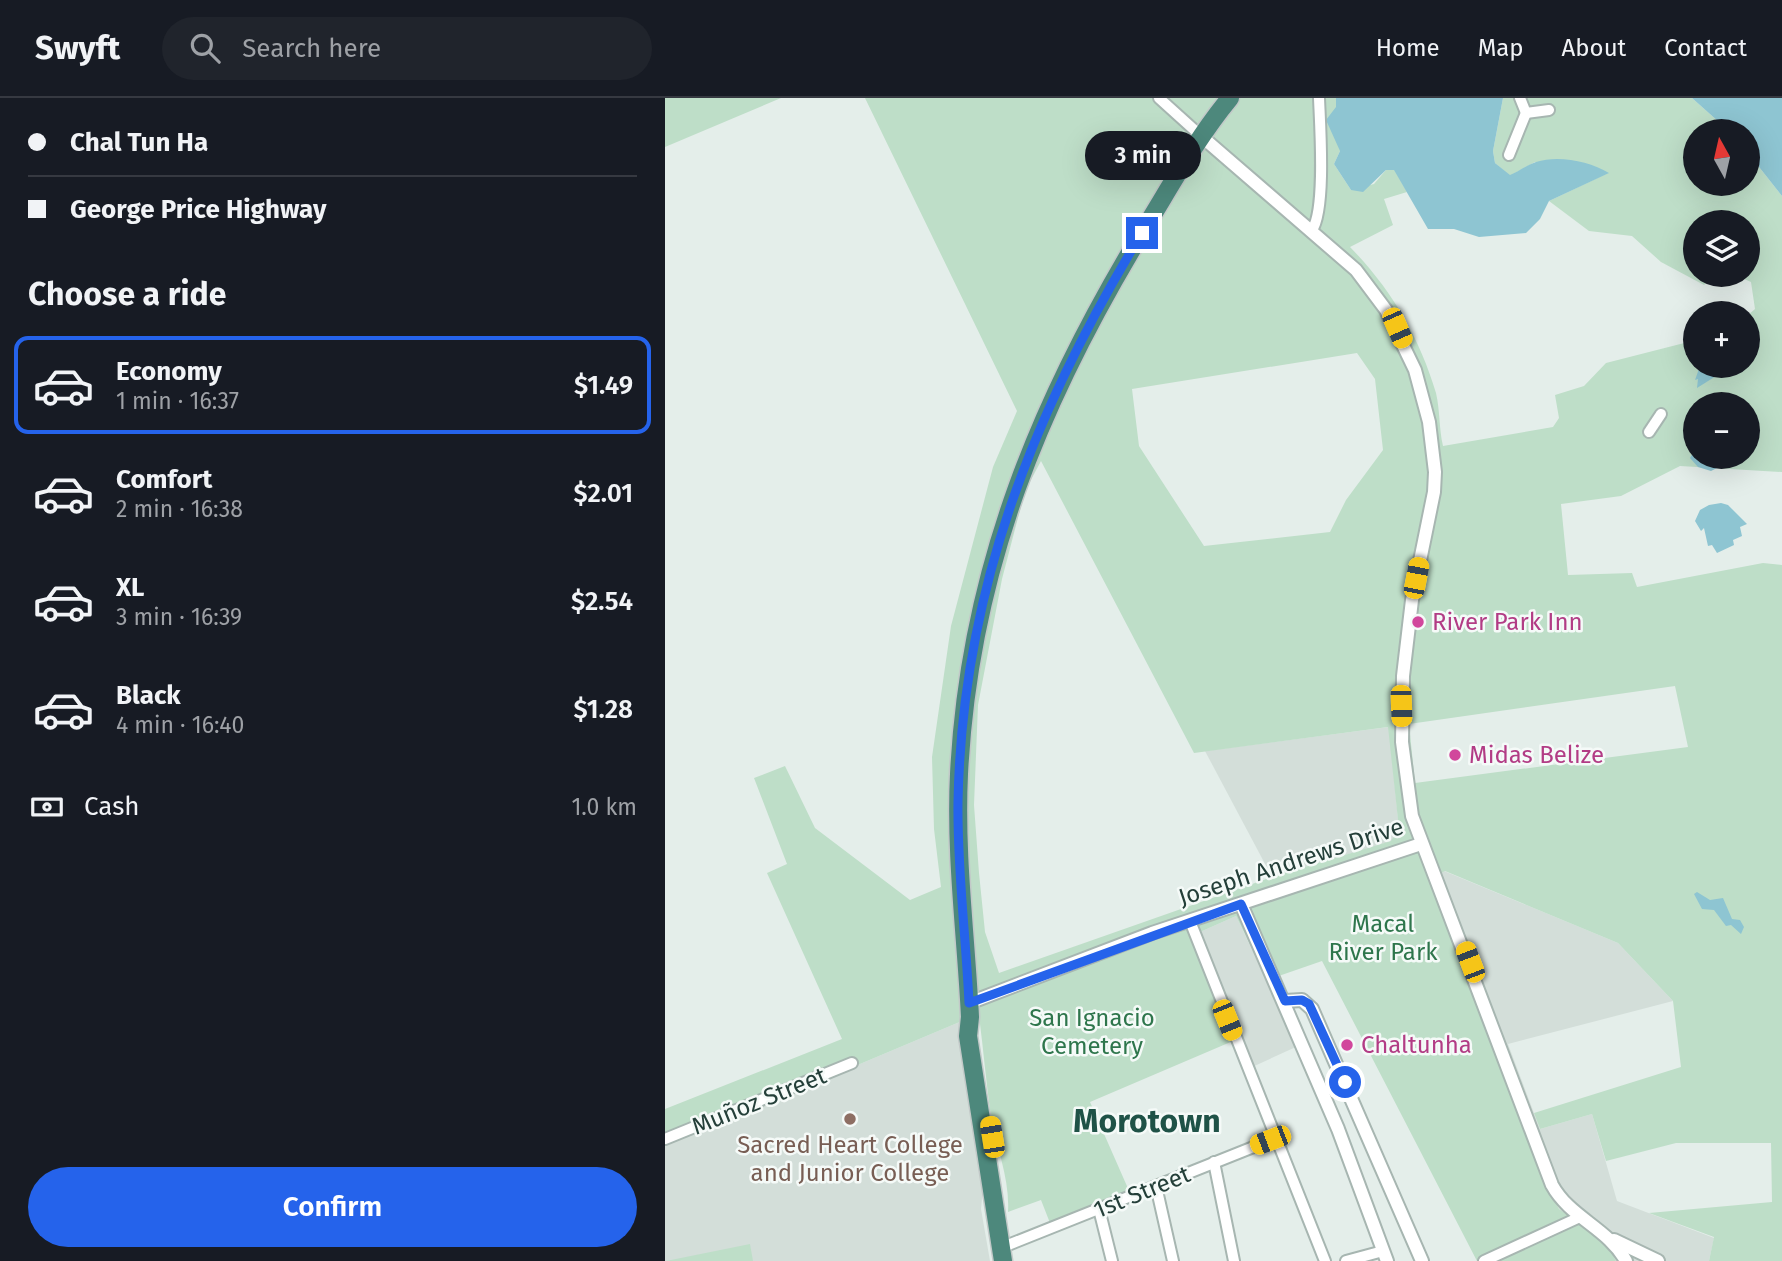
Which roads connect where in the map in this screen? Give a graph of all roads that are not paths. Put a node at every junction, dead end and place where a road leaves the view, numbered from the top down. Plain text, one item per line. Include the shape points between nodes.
1 (1159, 98) edge
2 (1230, 98) edge
3 (1319, 98) edge
4 (1520, 98) edge
5 (1549, 110) dead end
6 (1526, 113) junction
7 (1201, 136) junction
8 (1510, 155) dead end
9 (1312, 230) junction
10 (1661, 414) dead end
11 (1649, 432) dead end
12 (1421, 844) junction
13 (1241, 904) junction
14 (1189, 921) junction
15 (1285, 1001) junction
16 (969, 1011) junction
17 (852, 1063) dead end
18 (1276, 1138) junction
19 (665, 1139) edge
20 (1214, 1162) junction
21 (1156, 1186) junction
22 (1099, 1209) junction
23 (1580, 1217) junction
24 (1612, 1239) junction
25 (1007, 1256) edge
26 (1385, 1256) edge
27 (1112, 1261) edge
28 (1173, 1261) edge
29 (1234, 1261) edge
30 (1325, 1261) edge
31 (1346, 1261) edge
32 (1422, 1261) edge
33 (1484, 1261) edge
34 (1626, 1261) edge
35 (1658, 1261) edge

1 - 7 street
2 - 7 highway
3 - 9 street via 1320,174
4 - 6 street
5 - 6 street
6 - 8 street
7 - 9 street
7 - 16 highway via 1108,288 1068,364 1026,457 988,578 968,678 959,772
9 - 12 street via 1356,270 1386,310 1415,370 1429,422 1434,492 1412,600 1401,706 1404,764
10 - 11 street
12 - 13 street, Joseph Andrews Drive
12 - 23 street, Joseph Andrews Drive via 1552,1185
13 - 14 street, Joseph Andrews Drive
13 - 15 street
14 - 16 street, Joseph Andrews Drive
14 - 18 street
15 - 26 street
15 - 32 street via 1302,1000 1312,1009
16 - 25 highway via 968,1036
17 - 19 street, Muñoz Street
18 - 20 street, 1st Street
18 - 30 street
20 - 21 street, 1st Street
20 - 29 street
21 - 22 street, 1st Street
21 - 28 street
22 - 25 street, 1st Street
22 - 27 street
23 - 24 street, Joseph Andrews Drive
23 - 33 street
24 - 34 street, Joseph Andrews Drive
24 - 35 street
26 - 31 street

